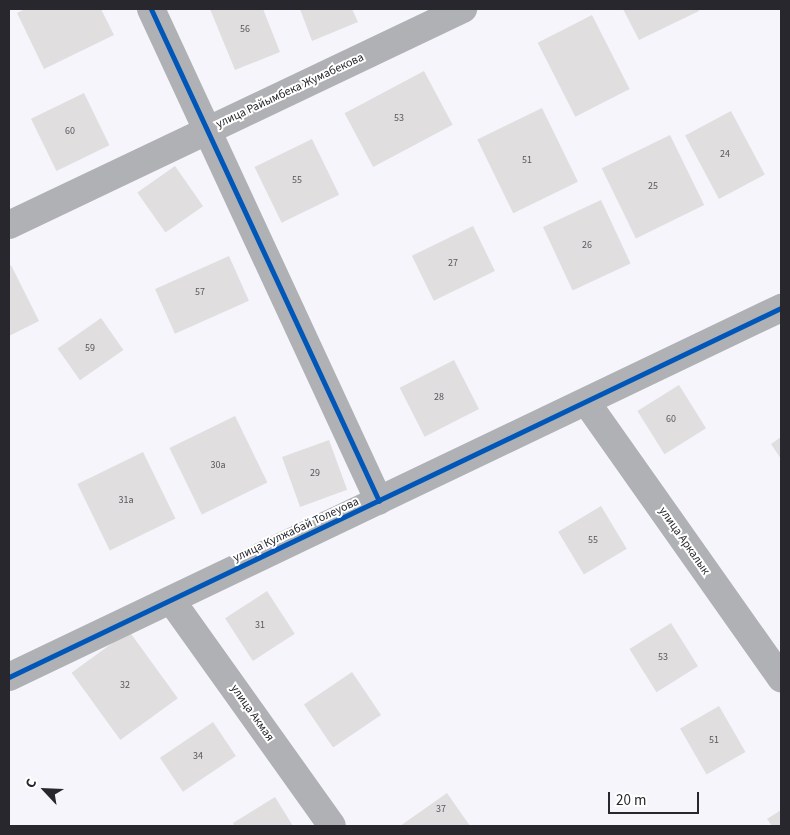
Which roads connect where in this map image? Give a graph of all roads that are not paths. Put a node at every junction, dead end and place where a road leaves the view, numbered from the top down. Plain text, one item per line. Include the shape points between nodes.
1 (151, 9) edge
2 (463, 9) edge
3 (209, 130) junction
4 (9, 225) edge
5 (781, 308) edge
6 (587, 403) junction
7 (379, 502) junction
8 (171, 600) junction
9 (9, 677) edge
10 (781, 678) edge
11 (332, 826) edge

1 - 3 street
2 - 3 street, улица Райымбека Жумабекова
3 - 4 street, улица Райымбека Жумабекова
3 - 7 street
5 - 6 street, улица Кулжабай Толеуова
6 - 7 street, улица Кулжабай Толеуова
6 - 10 street, улица Аркалык
7 - 8 street, улица Кулжабай Толеуова
8 - 9 street, улица Кулжабай Толеуова
8 - 11 street, улица Акмая

